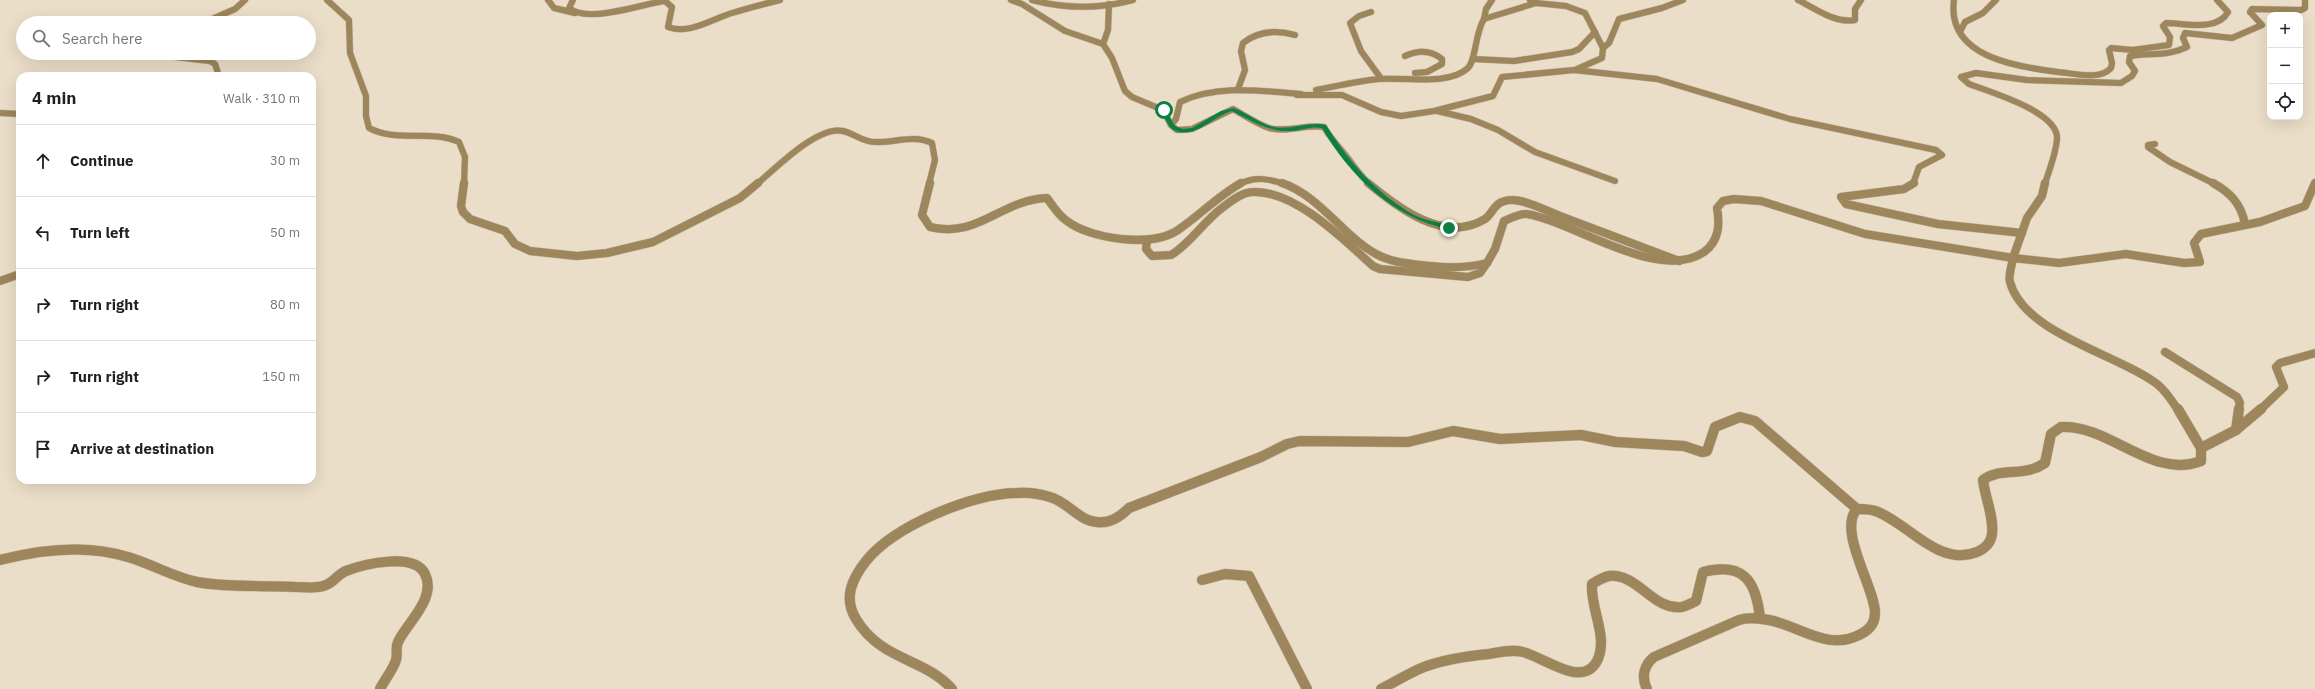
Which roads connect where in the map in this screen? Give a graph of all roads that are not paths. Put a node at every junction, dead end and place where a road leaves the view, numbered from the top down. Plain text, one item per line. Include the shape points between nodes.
1 (245, 0) edge
2 (327, 0) edge
3 (548, 0) edge
4 (573, 0) edge
5 (780, 0) edge
6 (1011, 0) edge
7 (1032, 0) edge
8 (1133, 0) edge
9 (1492, 0) edge
10 (1683, 0) edge
11 (1798, 0) edge
12 (1861, 0) edge
13 (1954, 0) edge
14 (1996, 0) edge
15 (2217, 0) edge
16 (2305, 0) edge
17 (666, 1) edge
18 (1533, 1) edge
19 (1110, 4) junction
20 (1372, 12) dead end
21 (575, 13) junction
22 (219, 16) edge
23 (1484, 19) junction
24 (1595, 32) junction
25 (1960, 32) junction
26 (1295, 35) dead end
27 (1103, 44) junction
28 (1603, 48) junction
29 (2134, 53) junction
30 (1405, 56) dead end
31 (201, 60) edge
32 (1473, 60) junction
33 (1574, 70) junction
34 (218, 72) edge
35 (1380, 78) junction
36 (1238, 89) junction
37 (1297, 95) junction
38 (1434, 111) junction
39 (0, 113) edge
40 (16, 114) edge
41 (1171, 125) junction
42 (2155, 144) dead end
43 (1615, 181) dead end
44 (2315, 183) edge
45 (2245, 224) junction
46 (2022, 233) junction
47 (1147, 240) junction
48 (2013, 258) junction
49 (1679, 261) junction
50 (1487, 263) junction
51 (16, 275) edge
52 (0, 281) edge
53 (2165, 352) dead end
54 (2315, 353) edge
55 (2236, 430) junction
56 (2201, 448) junction
57 (1857, 509) junction
58 (0, 560) edge
59 (1202, 580) dead end
60 (1760, 618) junction
61 (380, 689) edge
62 (952, 689) edge
63 (1307, 689) edge
64 (1382, 689) edge
65 (1647, 689) edge

1 - 22 street via 235,9
2 - 47 street via 348,20 350,53 366,96 369,128 380,134 444,136 459,142 464,150 463,212 470,219 504,231 515,244 530,251 591,255 653,242 740,198 816,136 836,130 869,142 922,138 932,143 935,160 922,215 927,224 936,230 950,231 968,227 1017,201 1038,197 1046,198 1065,220 1079,227 1124,239
3 - 21 street via 554,8
4 - 21 street via 570,8
5 - 17 street via 732,13 691,28 676,30 668,27 672,7
6 - 27 street via 1022,4 1065,31
7 - 19 street via 1071,8
8 - 19 street
9 - 23 street
10 - 28 street via 1618,19 1609,43
11 - 12 street via 1835,18 1849,21 1855,20 1855,9
13 - 25 street via 1954,21
14 - 25 street via 1983,13 1965,22
15 - 29 street via 2228,12 2225,18 2206,25 2166,23 2163,26 2170,37 2169,45
16 - 29 street via 2305,8 2301,10 2252,9 2250,12 2262,25 2232,38 2184,33 2182,38 2187,47 2183,50 2159,55
17 - 21 street via 607,14
18 - 23 street via 1531,6
18 - 24 street via 1578,9 1586,13
19 - 27 street via 1108,30
20 - 35 street via 1359,16 1350,23 1361,51
23 - 32 street via 1474,44
24 - 28 street
24 - 32 street via 1579,49 1566,54 1514,61
25 - 29 street via 1977,50 2015,67 2098,74 2109,70 2111,66 2108,50 2110,48
26 - 36 street via 1284,32 1271,33 1252,38 1243,44 1241,51 1245,70
27 - 41 street via 1112,58 1125,91 1132,97 1164,110
28 - 33 street via 1602,58
29 - 46 street via 2129,58 2135,71 2121,83 2027,80 1976,73 1961,77 1978,89 2038,112 2053,127 2057,138 2042,196 2027,218
30 - 35 street via 1415,52 1430,52 1443,62 1427,72 1386,74
31 - 34 street via 215,64
32 - 35 street via 1469,67 1454,75
33 - 38 street via 1502,77 1493,96
33 - 46 street via 1667,80 1790,119 1936,150 1942,155 1919,167 1918,178 1912,187 1841,197 1846,204 1938,224
35 - 37 street
36 - 37 street
36 - 41 street via 1184,99 1178,106 1176,119
37 - 38 street via 1342,95 1396,116
38 - 43 street via 1471,119 1498,130 1535,152
39 - 40 street
41 - 49 street via 1178,130 1194,130 1223,112 1233,109 1258,124 1274,129 1319,125 1327,129 1334,144 1362,178 1397,206 1426,222 1449,228 1468,226 1486,218 1494,206 1511,200 1540,208
42 - 45 street via 2148,147 2233,198 2240,207
44 - 45 street via 2305,206
45 - 48 street via 2201,234 2194,243 2200,262 2195,264 2126,254 2059,262
46 - 48 street
47 - 50 street via 1169,236 1243,182 1265,178 1297,191 1382,256 1403,263 1449,268 1469,268
47 - 50 street via 1146,249 1152,256 1176,254 1195,231 1219,210 1245,194 1258,191 1287,201 1318,218 1354,251 1380,269 1468,277 1483,272
48 - 49 street via 1865,234 1788,208 1761,201 1734,199 1723,201 1717,208 1719,230 1711,246 1692,258
48 - 56 street via 2008,276 2015,297 2022,306 2058,332 2136,371 2158,385
49 - 50 street via 1629,250 1526,214 1504,222 1495,249
51 - 52 street
53 - 55 street via 2237,397 2240,403
54 - 55 street via 2280,363 2276,367 2284,387 2248,423
55 - 56 street via 2221,440
56 - 57 street via 2200,461 2196,464 2175,466 2092,431 2059,427 2048,437 2044,463 2039,468 2019,474 1988,475 1983,480 1992,534 1990,542 1976,554 1964,556 1946,553 1879,513
57 - 60 street via 1850,520 1859,563 1874,599 1874,624 1866,632 1842,642 1813,636
57 - 62 street via 1765,428 1740,417 1715,428 1710,448 1702,452 1684,446 1616,442 1581,435 1500,439 1454,431 1408,442 1300,441 1129,508 1121,517 1102,523 1080,516 1054,498 1033,493 996,493 977,498 913,526 875,551 852,583 849,598 852,612 861,626 886,649 934,672
58 - 61 street via 68,550 100,551 154,566 189,580 244,586 325,586 344,572 396,560 408,562 420,568 425,574 427,588 397,643 396,659
59 - 63 street via 1216,574 1237,572 1249,576
60 - 64 street via 1759,604 1753,586 1743,574 1731,568 1718,567 1703,572 1696,601 1679,608 1668,606 1634,581 1609,574 1592,584 1591,594 1601,645 1593,668 1584,676 1575,675 1524,652 1512,651 1460,657 1424,667
60 - 65 street via 1732,621 1659,654 1649,661 1644,669

